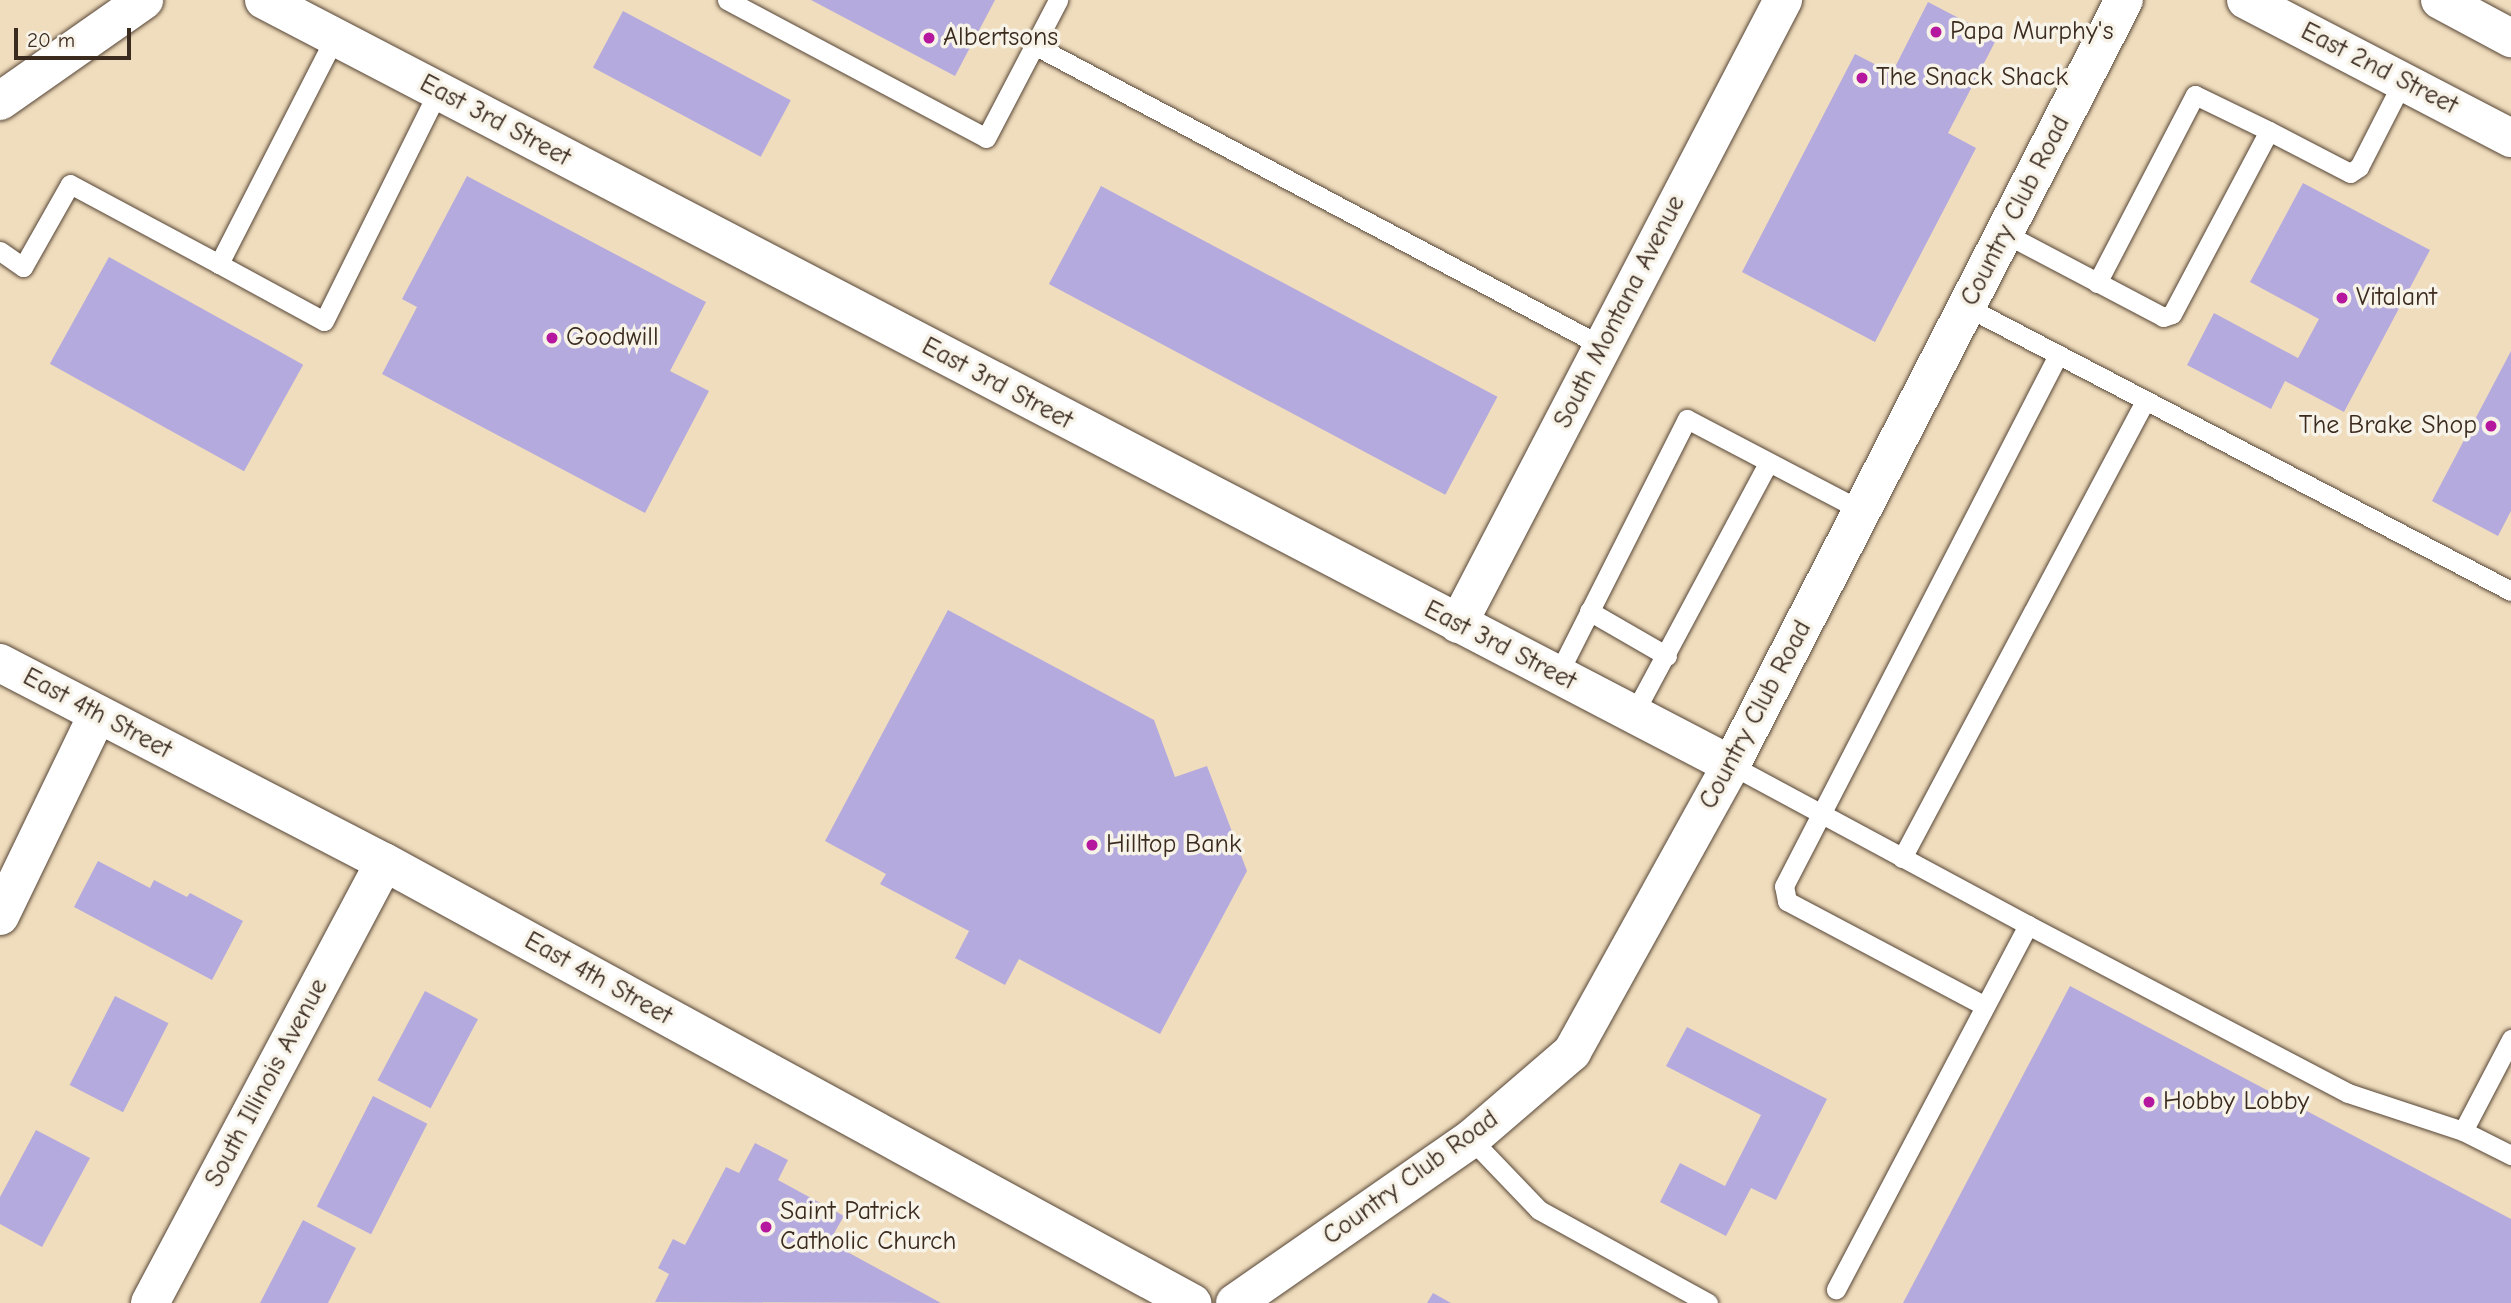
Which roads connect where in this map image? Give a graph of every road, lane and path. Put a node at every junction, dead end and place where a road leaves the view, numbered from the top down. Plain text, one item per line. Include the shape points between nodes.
1 (144, 0) edge
2 (264, 0) edge
3 (727, 0) edge
4 (1058, 0) edge
5 (1783, 0) edge
6 (2124, 0) edge
7 (2246, 0) edge
8 (2441, 0) edge
9 (335, 37) junction
10 (2511, 38) edge
11 (1034, 46) junction
12 (2403, 81) junction
13 (438, 91) junction
14 (0, 101) edge
15 (2269, 131) junction
16 (2511, 138) edge
17 (2004, 233) junction
18 (0, 251) edge
19 (219, 264) junction
20 (2097, 283) junction
21 (1967, 307) junction
22 (1602, 346) junction
23 (2058, 355) junction
24 (2145, 401) junction
25 (1768, 463) junction
26 (1862, 511) junction
27 (2511, 591) edge
28 (1589, 611) junction
29 (1458, 624) junction
30 (1667, 656) junction
31 (0, 663) edge
32 (1557, 676) junction
33 (97, 715) junction
34 (1633, 715) junction
35 (1731, 765) junction
36 (1823, 815) junction
37 (1902, 858) junction
38 (384, 862) junction
39 (0, 916) edge
40 (2028, 925) junction
41 (1985, 1006) junction
42 (2511, 1039) edge
43 (2463, 1131) junction
44 (1471, 1139) junction
45 (2511, 1155) edge
46 (1836, 1289) dead end
47 (150, 1303) edge
48 (1192, 1303) edge
49 (1235, 1303) edge
50 (1708, 1303) edge

1 - 14 street
2 - 9 street, East 3rd Street
3 - 11 lane via 986,138
4 - 11 lane
5 - 22 street, South Montana Avenue
6 - 17 street, Country Club Road
7 - 12 street, East 2nd Street
8 - 10 street
9 - 13 street, East 3rd Street
9 - 19 lane
11 - 22 lane
12 - 15 lane via 2359,167 2350,173
12 - 16 street, East 2nd Street
13 - 19 lane via 324,321
13 - 29 street, East 3rd Street
15 - 20 lane via 2172,314 2162,317
15 - 20 lane via 2195,95
17 - 20 lane
17 - 21 street, Country Club Road
18 - 19 lane via 23,267 70,184
21 - 23 lane
21 - 26 street, Country Club Road
22 - 29 street, South Montana Avenue
23 - 24 lane
23 - 36 lane
24 - 27 lane
24 - 37 lane
25 - 26 lane
25 - 28 lane via 1687,419
25 - 30 lane
26 - 35 street, Country Club Road
28 - 30 lane
28 - 32 lane
29 - 32 street, East 3rd Street
30 - 34 lane
31 - 33 street, East 4th Street
32 - 34 street, East 3rd Street
33 - 38 street, East 4th Street
33 - 39 street
34 - 35 street, East 3rd Street
35 - 36 lane
35 - 44 street, Country Club Road via 1572,1052
36 - 37 lane
36 - 41 lane via 1784,886 1787,901
37 - 40 lane
38 - 47 street, South Illinois Avenue
38 - 48 street, East 4th Street
40 - 41 lane
40 - 43 lane via 2348,1093
41 - 46 lane
42 - 43 lane
43 - 45 lane
44 - 49 street, Country Club Road
44 - 50 lane via 1539,1210

